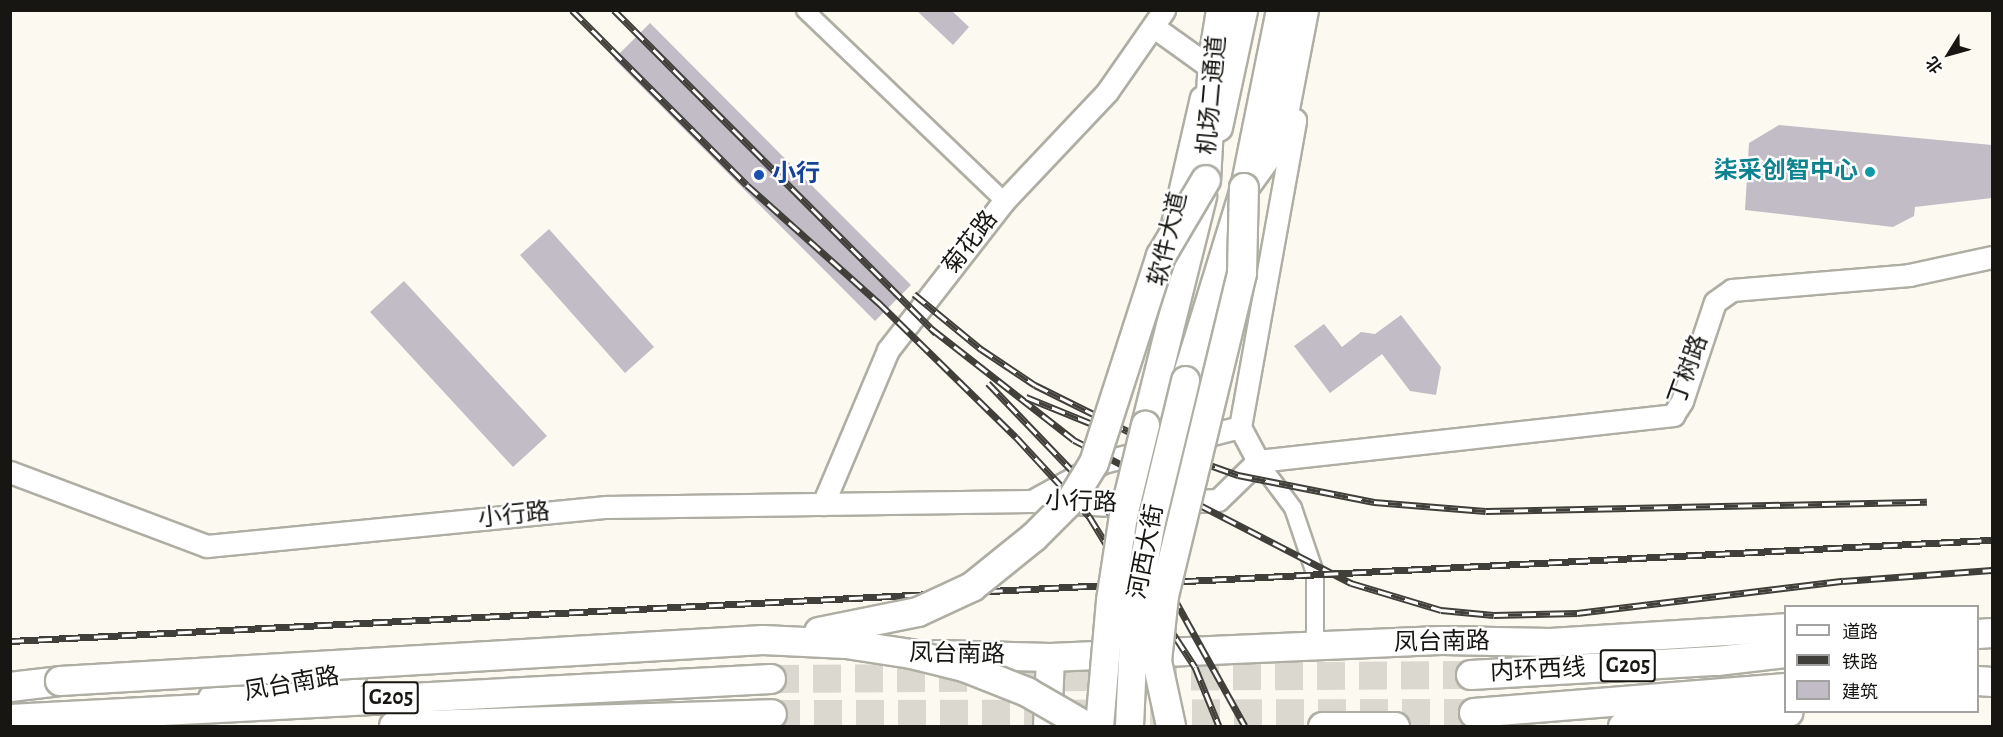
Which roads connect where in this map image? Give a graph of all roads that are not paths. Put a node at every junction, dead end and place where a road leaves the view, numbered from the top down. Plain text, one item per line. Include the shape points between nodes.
1 (805, 10) edge
2 (1212, 10) edge
3 (1221, 10) edge
4 (1243, 10) edge
5 (1280, 10) edge
6 (1304, 10) edge
7 (1311, 10) edge
8 (1159, 19) edge
9 (1207, 65) junction
10 (1206, 180) junction
11 (1244, 188) junction
12 (1004, 201) junction
13 (1992, 257) edge
14 (1145, 425) joint
15 (1240, 427) junction
16 (1258, 461) junction
17 (1103, 462) junction
18 (10, 472) edge
19 (1031, 501) junction
20 (823, 504) junction
21 (1784, 627) edge
22 (763, 640) junction
23 (1315, 647) junction
24 (1166, 651) junction
25 (1784, 653) edge
26 (1050, 657) junction
27 (1471, 675) tunnel mouth
28 (771, 679) tunnel mouth
29 (10, 687) edge
30 (1784, 688) edge
31 (1784, 711) edge
32 (130, 712) junction
33 (1474, 713) tunnel mouth
34 (772, 714) tunnel mouth
35 (10, 719) edge
36 (394, 726) edge
37 (1047, 726) edge
38 (1086, 726) edge
39 (1099, 726) edge
40 (1129, 726) edge
41 (1166, 726) edge
42 (1171, 726) edge
43 (1322, 726) edge
44 (1395, 726) edge
45 (1622, 726) edge

1 - 12 street
2 - 9 street, 软件大道
3 - 10 highway, 机场二通道 via 1213,60
4 - 10 main road, 软件大道
5 - 11 main road
6 - 11 highway via 1279,140
7 - 15 street via 1270,280 1254,342
8 - 9 street
8 - 12 street, 菊花路 via 1107,92
9 - 17 street, 软件大道 via 1135,380
10 - 14 main road, 软件大道, bridge
10 - 22 highway, bridge via 1161,256 1094,463 1072,499 1034,537 972,587 918,612
11 - 40 main road, 河西大街, bridge via 1185,380 1151,521 1134,616
11 - 42 highway, bridge via 1242,273 1164,596 1157,661
12 - 20 street, 菊花路 via 888,350
13 - 16 street, 丁树路 via 1909,275 1732,290 1715,302 1682,401 1673,416
14 - 39 main road, 河西大街, bridge via 1123,515 1110,600
15 - 16 street
15 - 17 street, 小行路
16 - 19 street, 小行路 via 1218,500 1112,505
16 - 23 street via 1293,508 1315,573
17 - 19 street, 小行路
18 - 20 street, 小行路 via 207,546 606,507
19 - 20 street, 小行路
21 - 23 main road, 凤台南路 via 1551,642 1442,640
22 - 29 highway, bridge
22 - 38 highway, bridge via 846,644 964,667 1027,692
23 - 24 main road, 凤台南路
24 - 26 main road, 凤台南路
24 - 41 main road
25 - 27 highway, 内环西线 / G205 via 1717,661
26 - 32 main road, 凤台南路 via 754,652 347,675
26 - 37 main road
28 - 32 highway, 凤台南路 / G205
30 - 33 highway, 内环西线 / G205
31 - 45 main road
32 - 35 highway, 凤台南路 / G205
34 - 36 highway, G205
43 - 44 main road

